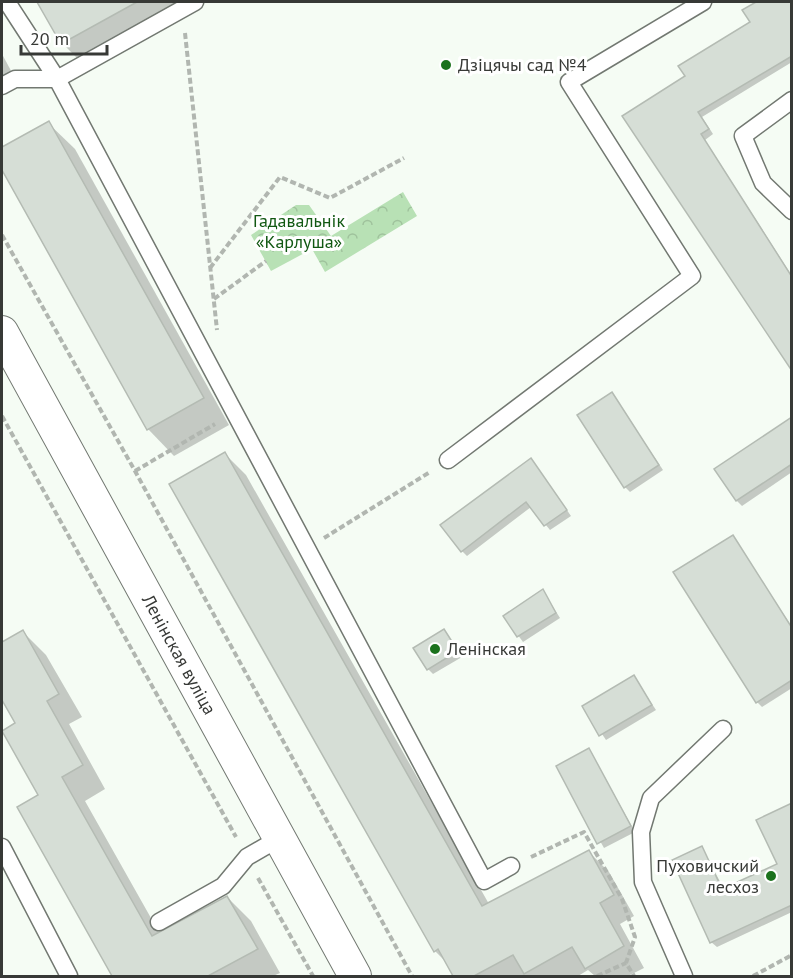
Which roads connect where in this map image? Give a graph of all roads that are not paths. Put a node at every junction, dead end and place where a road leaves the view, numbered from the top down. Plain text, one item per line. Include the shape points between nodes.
1 (7, 2) edge
2 (703, 2) edge
3 (189, 5) edge
4 (57, 79) junction
5 (2, 86) edge
6 (792, 100) edge
7 (792, 211) edge
8 (2, 332) edge
9 (448, 460) road end
10 (723, 729) dead end
11 (278, 839) junction
12 (2, 847) edge
13 (511, 866) road end
14 (159, 922) dead end
15 (69, 976) edge
16 (355, 976) edge
17 (684, 976) edge

1 - 4 lane
2 - 9 lane via 569,82 692,276
3 - 4 lane
4 - 5 lane via 15,79
4 - 13 lane via 484,881
6 - 7 lane via 743,136 763,183
8 - 11 street, Ленінская вуліца
10 - 17 lane via 651,798 641,832 643,882
11 - 14 lane via 247,857 223,886
11 - 16 street, Ленінская вуліца
12 - 15 lane

